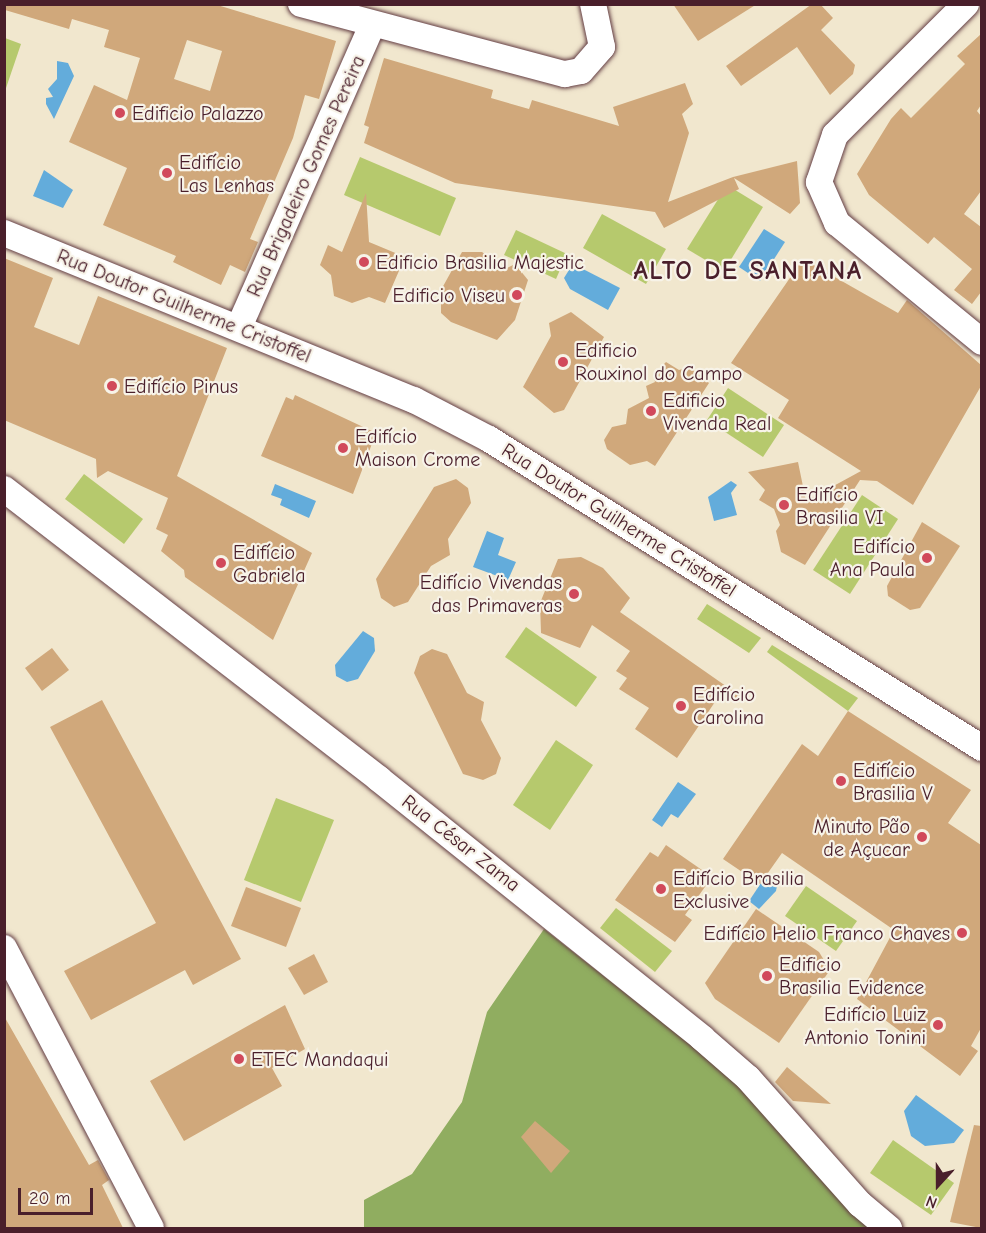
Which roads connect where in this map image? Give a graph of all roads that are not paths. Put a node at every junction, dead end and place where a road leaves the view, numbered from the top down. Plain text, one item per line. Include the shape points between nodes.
1 (302, 4) edge
2 (593, 4) edge
3 (966, 4) edge
4 (372, 25) junction
5 (4, 233) edge
6 (239, 327) junction
7 (981, 342) edge
8 (4, 489) edge
9 (981, 748) edge
10 (4, 948) edge
11 (151, 1228) edge
12 (889, 1228) edge

1 - 4 street
2 - 4 street via 602,47 581,71 565,74
3 - 7 street via 835,135 819,182 837,223
4 - 6 street, Rua Brigadeiro Gomes Pereira
5 - 6 street, Rua Doutor Guilherme Cristoffel
6 - 9 street, Rua Doutor Guilherme Cristoffel via 414,400 489,439
8 - 12 street, Rua César Zama via 379,779 702,1038 748,1078 860,1204
10 - 11 street

